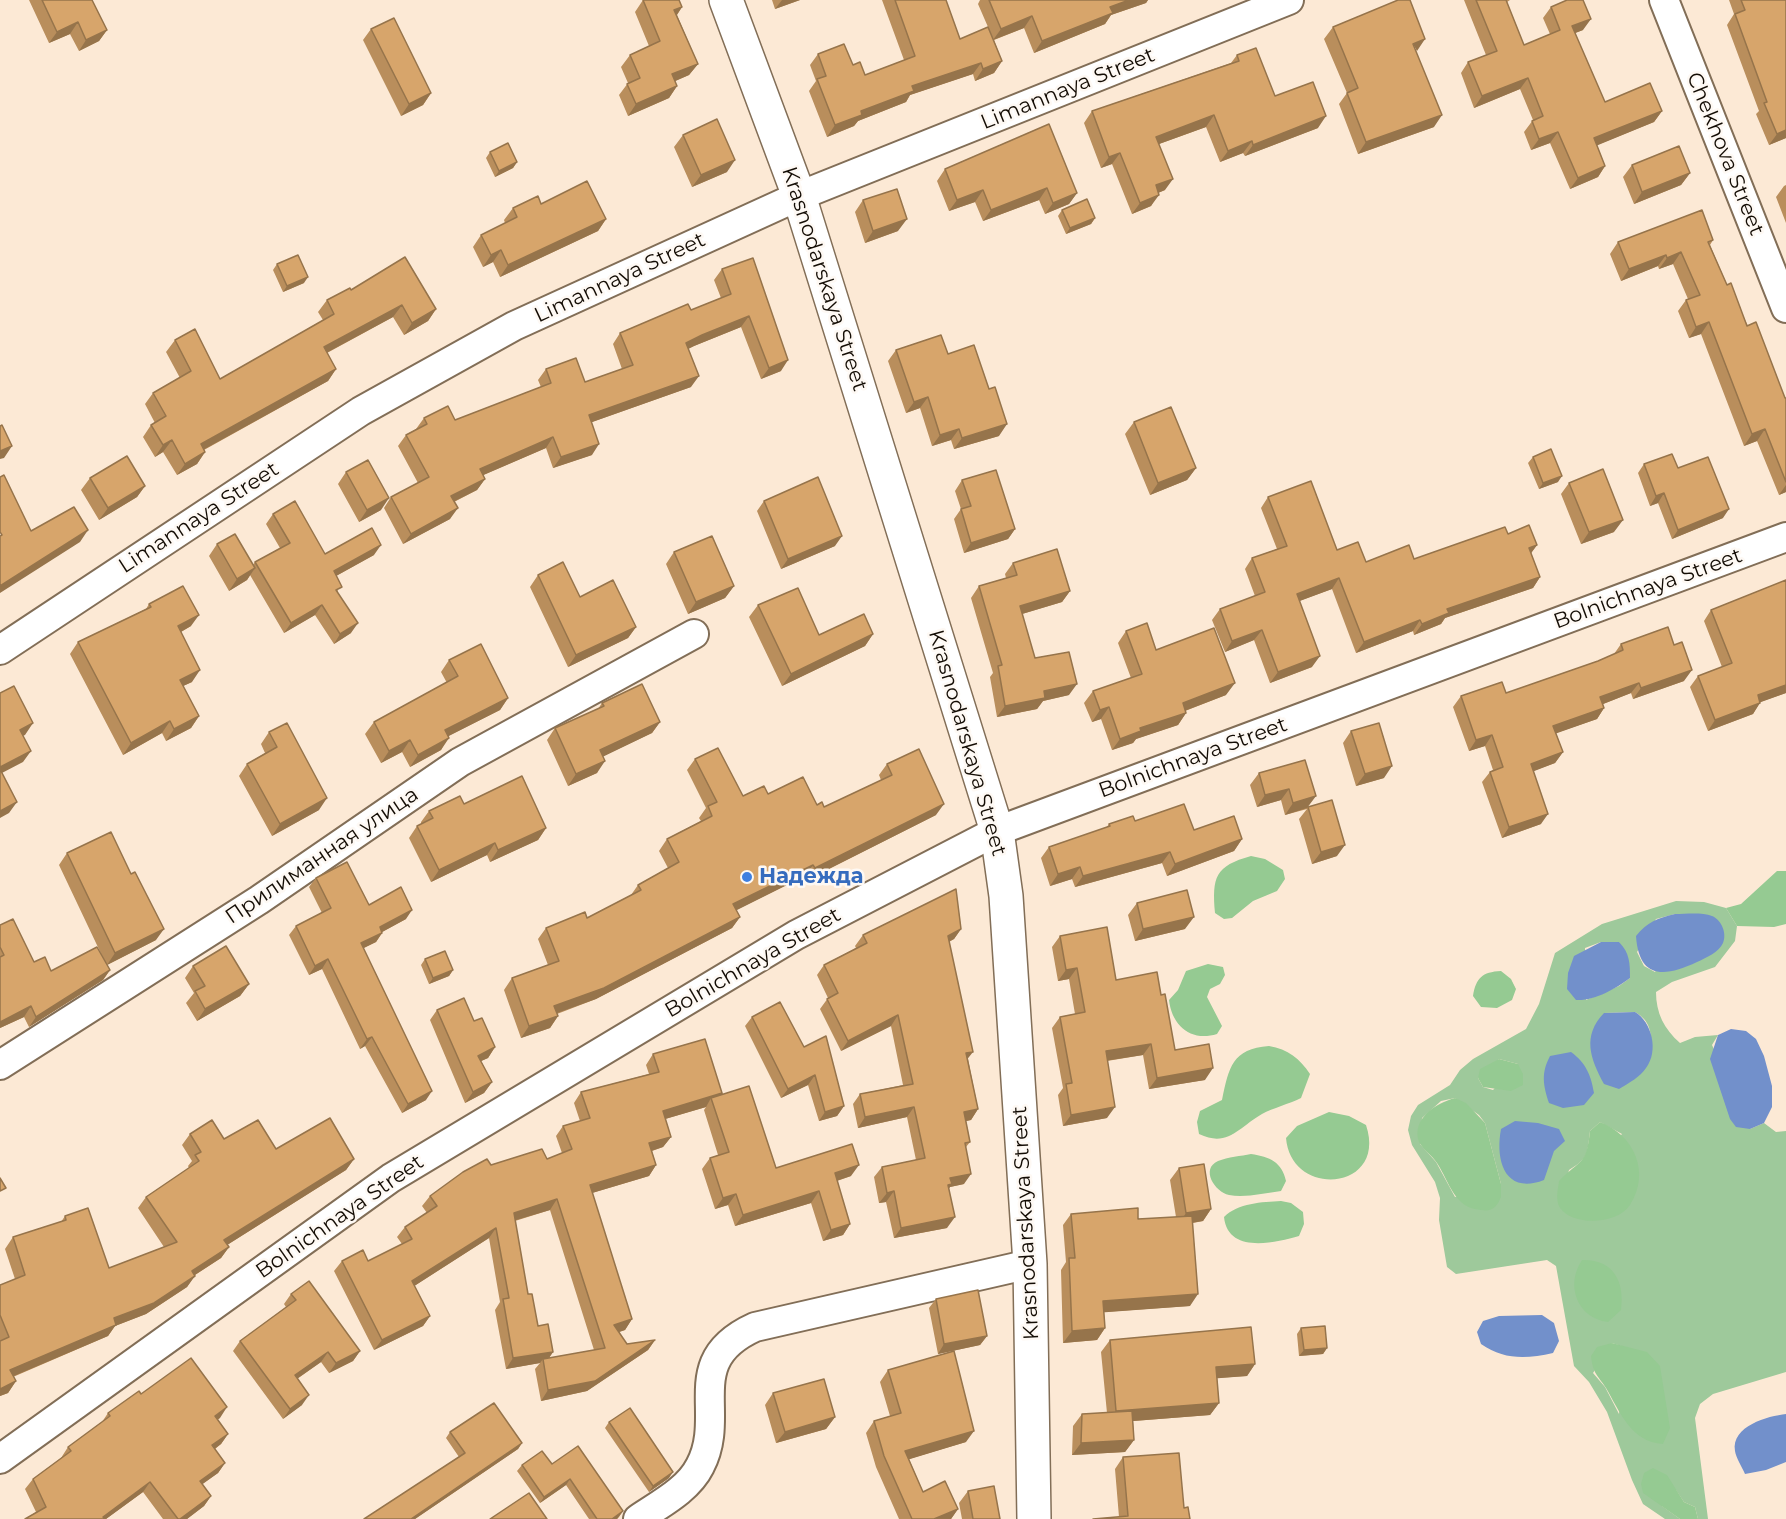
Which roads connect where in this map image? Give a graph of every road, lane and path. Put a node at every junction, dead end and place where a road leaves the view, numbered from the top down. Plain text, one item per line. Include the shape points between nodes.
1 (726, 0) edge
2 (1289, 0) edge
3 (1664, 0) edge
4 (799, 196) junction
5 (1786, 308) edge
6 (1786, 537) edge
7 (694, 634) dead end
8 (0, 650) edge
9 (997, 831) junction
10 (0, 1065) edge
11 (1030, 1264) junction
12 (0, 1459) edge
13 (638, 1519) edge
14 (1034, 1519) edge

1 - 4 street, Krasnodarskaya Street
2 - 4 street, Limannaya Street
3 - 5 street, Chekhova Street
4 - 8 street, Limannaya Street via 514,326 360,411
4 - 9 street, Krasnodarskaya Street
6 - 9 street, Bolnichnaya Street
7 - 10 street, Прилиманная улица via 460,762 259,900
9 - 11 street, Krasnodarskaya Street via 1006,896
9 - 12 street, Bolnichnaya Street via 796,935 391,1178
11 - 13 street via 744,1332 721,1352 709,1380 709,1435 701,1465 675,1494
11 - 14 street, Krasnodarskaya Street

